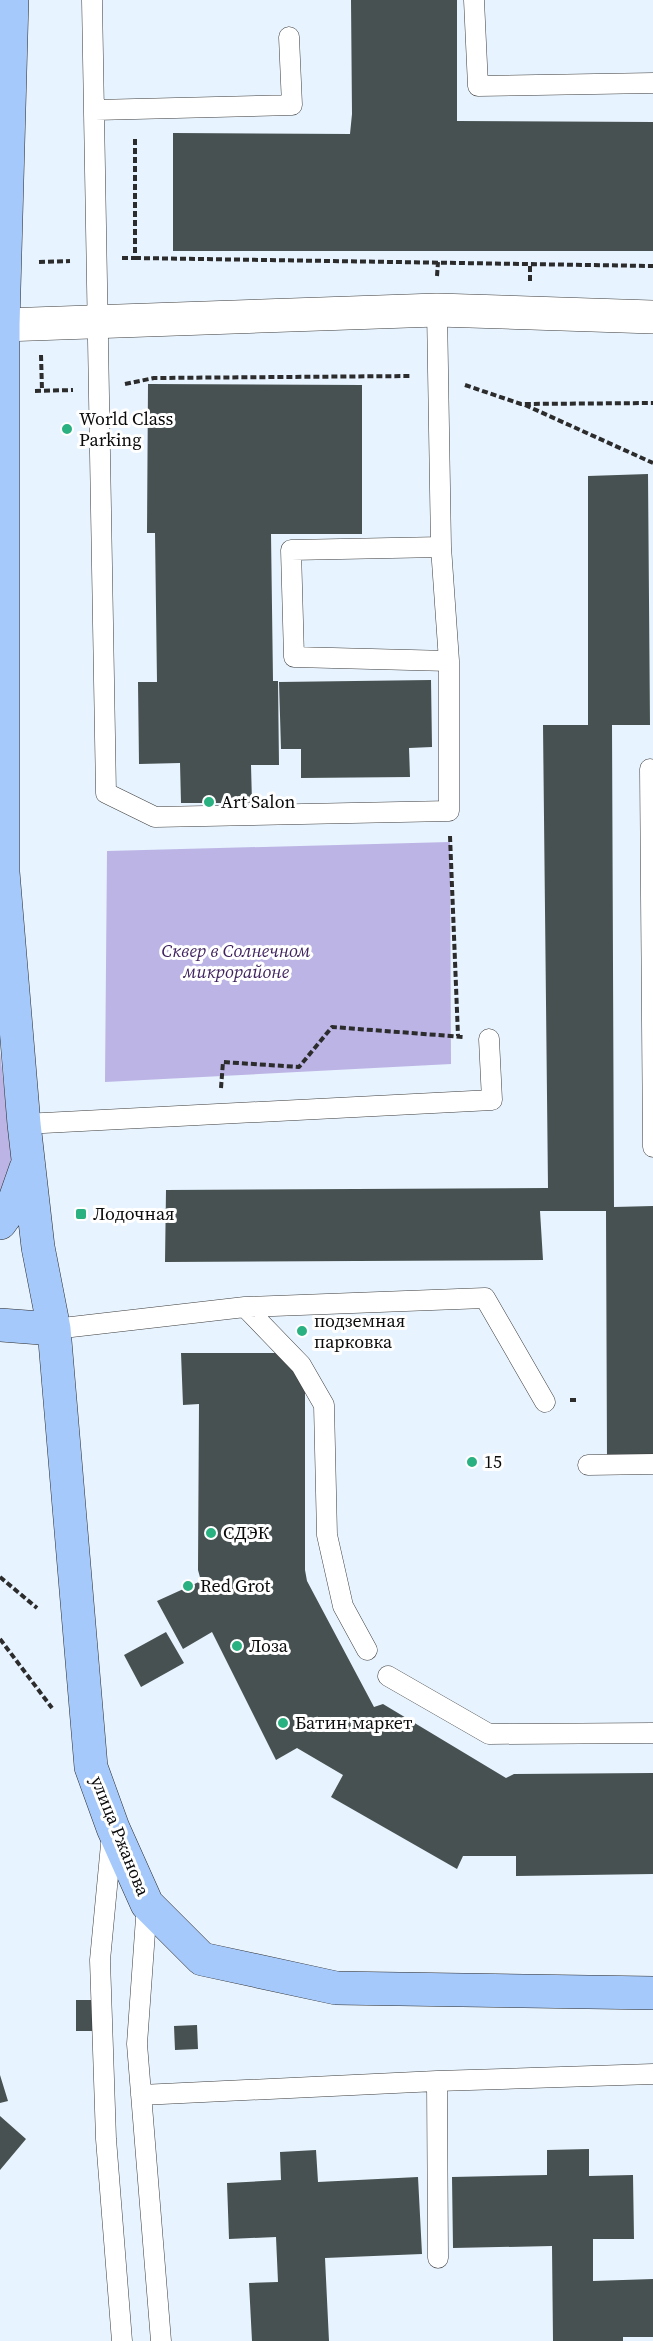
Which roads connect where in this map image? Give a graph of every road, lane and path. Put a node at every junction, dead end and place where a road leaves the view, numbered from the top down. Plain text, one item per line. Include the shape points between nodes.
1 (12, 0) edge
2 (92, 0) edge
3 (474, 0) edge
4 (289, 37) dead end
5 (653, 83) edge
6 (95, 110) junction
7 (135, 258) dead end
8 (653, 266) edge
9 (437, 310) junction
10 (653, 317) edge
11 (99, 321) junction
12 (1, 323) edge
13 (438, 376) junction
14 (100, 389) junction
15 (3, 399) junction
16 (521, 404) junction
17 (653, 404) edge
18 (653, 463) edge
19 (441, 547) junction
20 (449, 661) junction
21 (650, 769) dead end
22 (450, 842) dead end
23 (458, 1036) junction
24 (489, 1039) joint
25 (220, 1114) junction
26 (24, 1124) junction
27 (653, 1147) edge
28 (28, 1160) junction
29 (0, 1223) edge
30 (245, 1307) junction
31 (0, 1325) edge
32 (54, 1329) junction
33 (545, 1401) dead end
34 (653, 1464) edge
35 (588, 1466) dead end
36 (0, 1577) edge
37 (37, 1608) dead end
38 (0, 1639) edge
39 (367, 1650) dead end
40 (388, 1676) dead end
41 (57, 1716) dead end
42 (653, 1733) edge
43 (112, 1828) junction
44 (147, 1904) junction
45 (653, 1993) edge
46 (653, 2074) edge
47 (436, 2081) junction
48 (141, 2094) junction
49 (438, 2258) dead end
50 (122, 2341) edge
51 (161, 2341) edge

1 - 12 street, улица Ржанова
2 - 6 lane
3 - 5 lane via 478,86
4 - 6 lane via 292,105
6 - 11 lane
7 - 8 path
9 - 10 street
9 - 11 street
9 - 13 lane
11 - 12 street
11 - 14 lane
12 - 15 street, улица Ржанова
13 - 14 path via 154,378
13 - 16 path
13 - 19 lane
14 - 15 path via 22,391
14 - 20 lane via 106,793 155,818 449,811
15 - 26 street, улица Ржанова via 3,872
16 - 17 path
16 - 18 path
19 - 20 lane
19 - 20 lane via 291,550 294,657
21 - 27 lane
22 - 23 path
23 - 24 path
23 - 25 path via 332,1027 299,1067 223,1062
24 - 25 lane via 492,1100
25 - 26 lane
26 - 28 street, улица Ржанова
28 - 29 street via 13,1205
28 - 32 street, улица Ржанова via 38,1247
30 - 32 lane
30 - 33 lane via 484,1298
30 - 39 lane via 301,1365 324,1405 327,1535 343,1606
31 - 32 street
32 - 43 street, улица Ржанова via 91,1767
34 - 35 lane
36 - 37 path
38 - 41 path
40 - 42 lane via 489,1734
43 - 44 street, улица Ржанова
43 - 50 lane via 100,1960 106,2139
44 - 45 street, улица Ржанова via 202,1959 336,1988
44 - 48 lane via 137,2044
46 - 47 lane
47 - 48 lane
47 - 49 lane
48 - 51 lane

